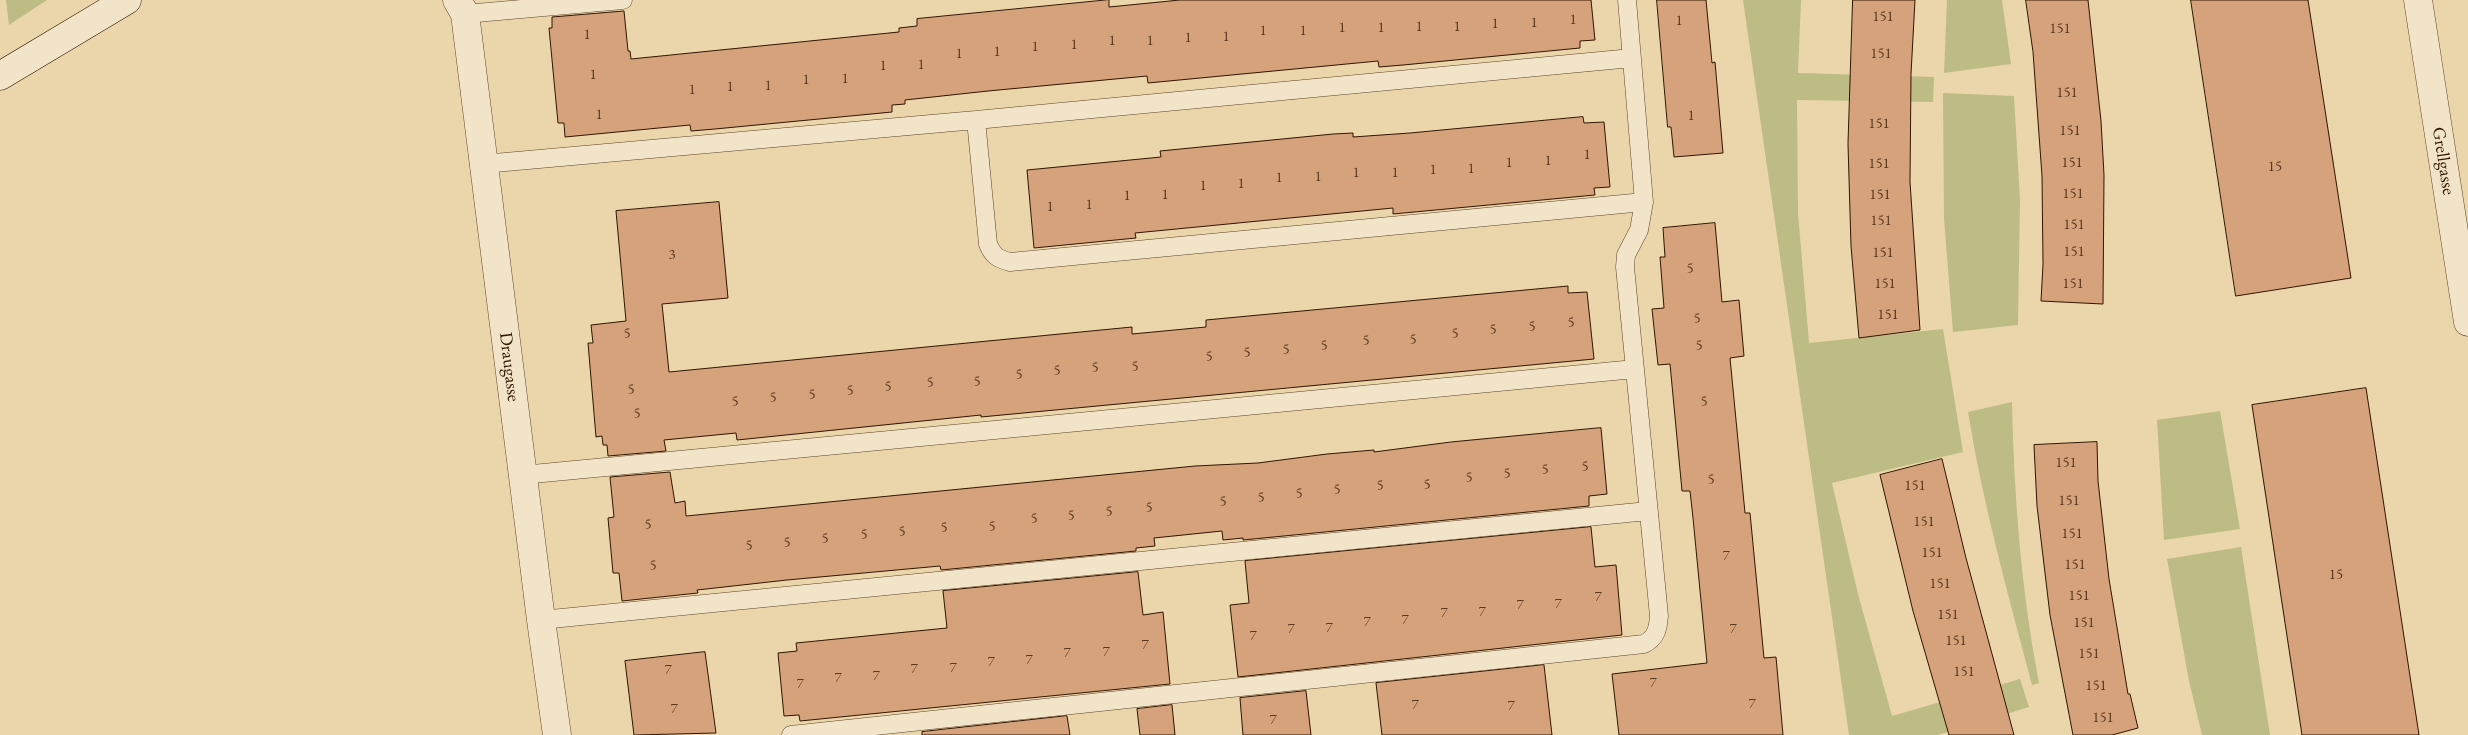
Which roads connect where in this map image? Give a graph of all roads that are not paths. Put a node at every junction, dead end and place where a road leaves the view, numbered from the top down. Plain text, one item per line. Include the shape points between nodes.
1 (127, 0) edge
2 (623, 0) edge
3 (1627, 0) edge
4 (2418, 0) edge
5 (461, 7) edge
6 (1632, 58) junction
7 (0, 76) edge
8 (976, 120) junction
9 (483, 164) junction
10 (1644, 202) junction
11 (2468, 322) edge
12 (1634, 370) junction
13 (522, 475) junction
14 (1648, 511) junction
15 (541, 620) junction
16 (557, 735) edge
17 (791, 735) edge

1 - 7 street
2 - 5 lane
3 - 6 lane
4 - 11 street, Grellgasse
5 - 9 street, Draugasse
6 - 8 lane
6 - 10 lane
8 - 9 lane
8 - 10 lane via 988,244 1000,260 1010,262
9 - 13 street, Draugasse
10 - 12 lane via 1639,230 1626,255
12 - 13 lane
12 - 14 lane
13 - 15 street, Draugasse
14 - 15 lane
14 - 17 lane via 1658,625 1653,638 1644,644
15 - 16 street, Draugasse

